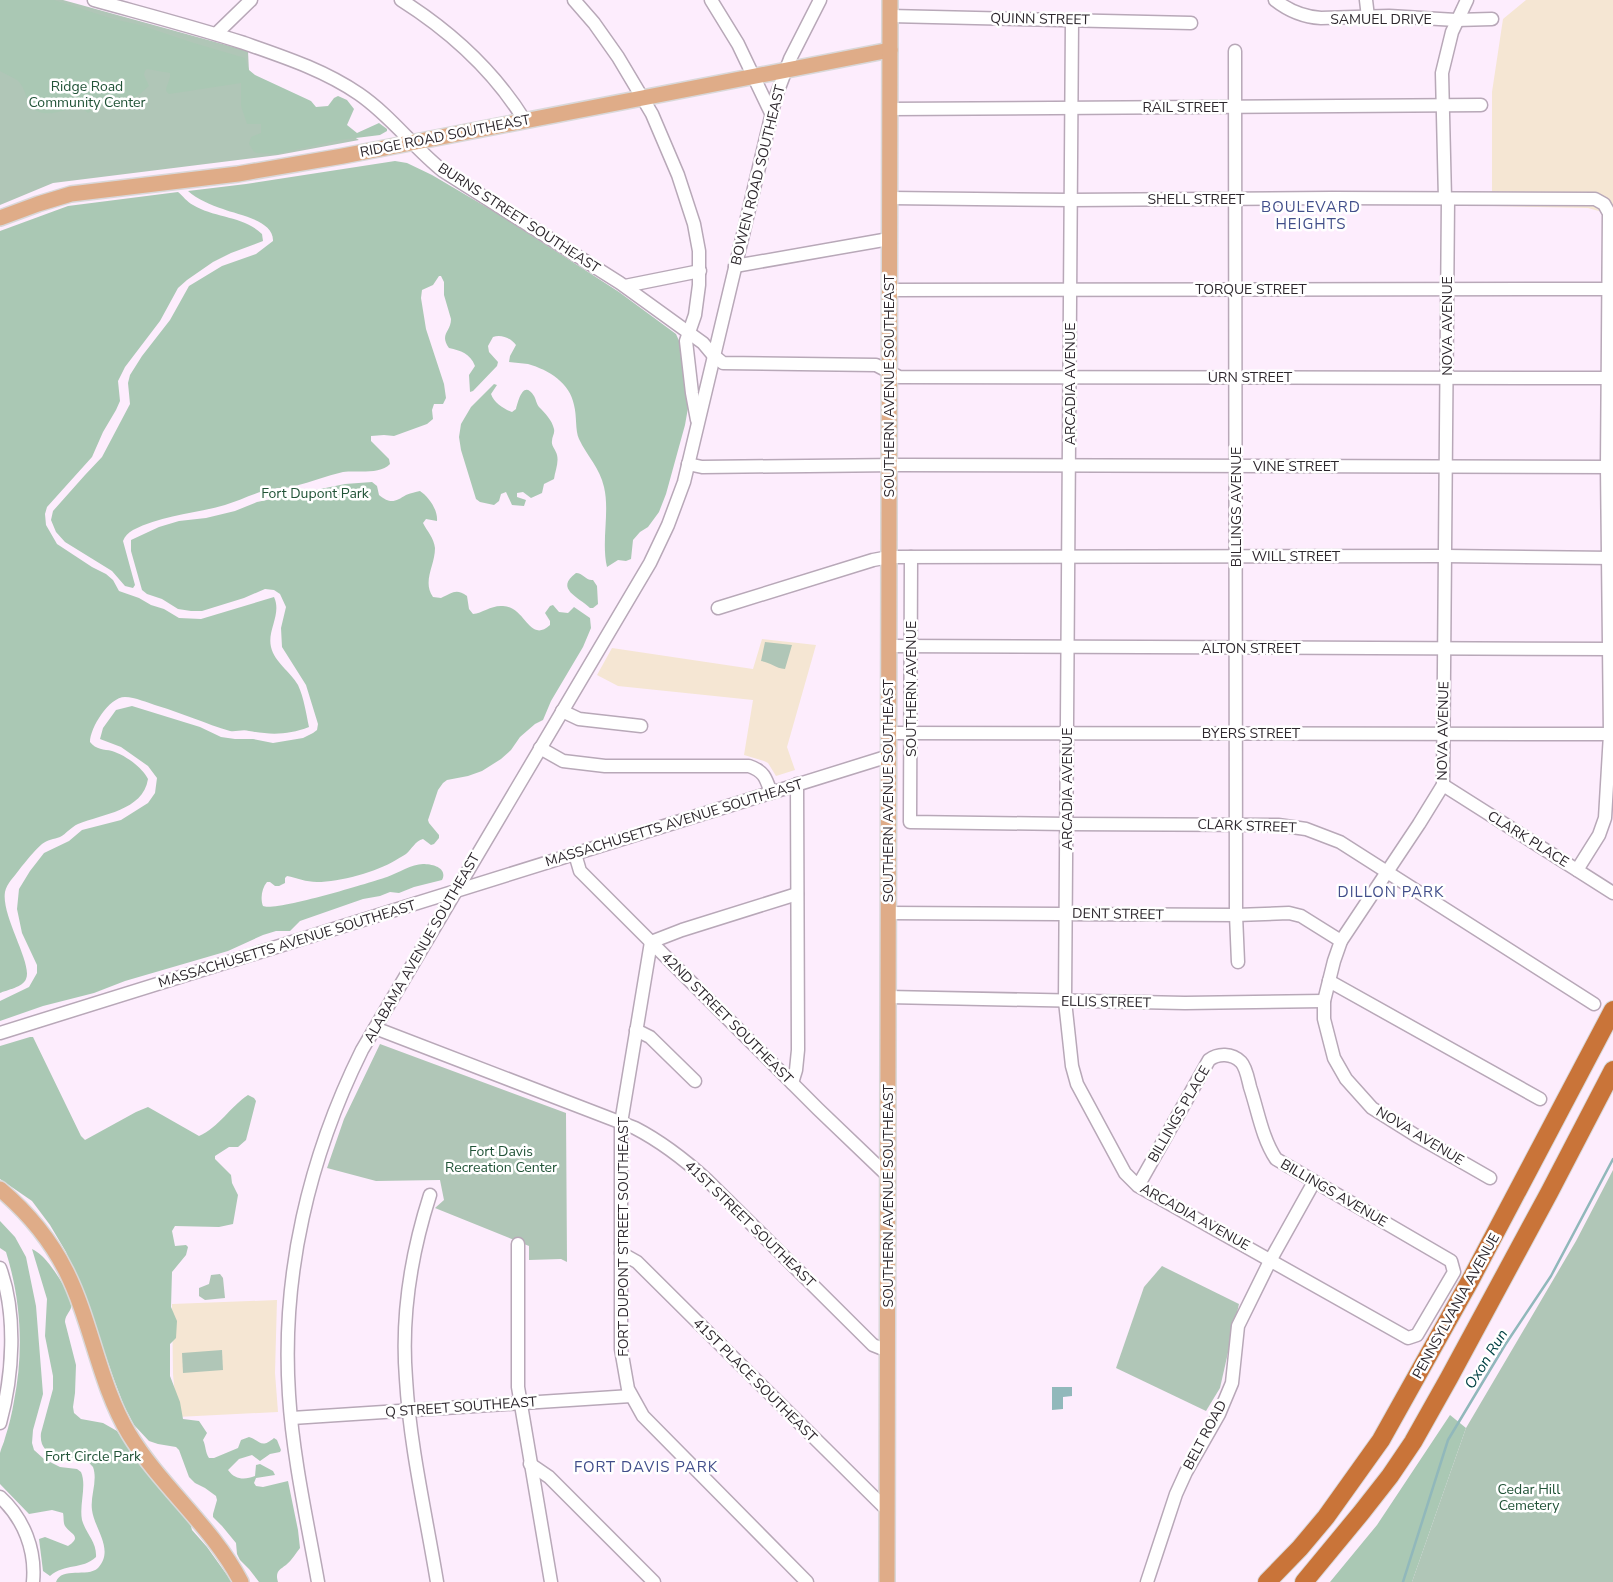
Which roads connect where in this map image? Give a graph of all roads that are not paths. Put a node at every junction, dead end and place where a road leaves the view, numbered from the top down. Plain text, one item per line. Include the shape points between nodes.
1 (94, 0) edge
2 (251, 0) edge
3 (401, 0) edge
4 (574, 0) edge
5 (711, 0) edge
6 (820, 0) edge
7 (890, 0) edge
8 (1275, 0) edge
9 (1366, 0) edge
10 (1467, 0) edge
11 (890, 16) junction
12 (1368, 17) junction
13 (1492, 18) dead end
14 (1072, 20) junction
15 (1456, 20) junction
16 (1191, 23) dead end
17 (216, 34) junction
18 (890, 50) junction
19 (1235, 51) dead end
20 (785, 71) junction
21 (754, 77) junction
22 (643, 98) junction
23 (1443, 105) junction
24 (1481, 105) dead end
25 (1236, 107) junction
26 (1072, 108) junction
27 (890, 109) junction
28 (771, 113) junction
29 (525, 121) junction
30 (412, 143) junction
31 (890, 198) junction
32 (1236, 198) junction
33 (1446, 199) junction
34 (1071, 200) junction
35 (0, 218) edge
36 (890, 239) junction
37 (735, 266) junction
38 (700, 271) junction
39 (625, 286) junction
40 (1236, 289) junction
41 (1447, 289) junction
42 (1611, 289) edge
43 (890, 290) junction
44 (1071, 290) junction
45 (689, 334) junction
46 (713, 355) junction
47 (889, 372) junction
48 (1070, 377) junction
49 (1236, 377) junction
50 (1446, 378) junction
51 (1610, 378) edge
52 (698, 425) junction
53 (688, 464) junction
54 (889, 465) junction
55 (1070, 465) junction
56 (1236, 466) junction
57 (1446, 467) junction
58 (1610, 467) edge
59 (1069, 556) junction
60 (1236, 556) junction
61 (1445, 556) junction
62 (889, 557) junction
63 (911, 557) junction
64 (1611, 558) edge
65 (718, 608) dead end
66 (888, 646) junction
67 (910, 646) junction
68 (1068, 647) junction
69 (1236, 648) junction
70 (1444, 648) junction
71 (1612, 649) edge
72 (562, 711) junction
73 (641, 726) dead end
74 (889, 732) junction
75 (910, 733) junction
76 (1068, 733) junction
77 (1236, 733) junction
78 (1443, 734) junction
79 (1612, 734) edge
80 (540, 748) junction
81 (889, 756) junction
82 (797, 784) junction
83 (1443, 785) junction
84 (771, 792) junction
85 (910, 822) joint
86 (1067, 824) junction
87 (1236, 824) junction
88 (575, 854) junction
89 (1577, 870) junction
90 (1387, 873) junction
91 (455, 892) junction
92 (1613, 893) edge
93 (797, 894) junction
94 (888, 913) junction
95 (1066, 913) junction
96 (1236, 915) junction
97 (1341, 941) junction
98 (651, 942) junction
99 (1238, 962) dead end
100 (1329, 981) junction
101 (888, 996) junction
102 (1065, 1001) junction
103 (1324, 1001) junction
104 (1594, 1004) dead end
105 (1613, 1010) edge
106 (375, 1028) junction
107 (636, 1030) junction
108 (0, 1033) edge
109 (1228, 1055) joint
110 (1613, 1070) edge
111 (695, 1082) dead end
112 (792, 1083) junction
113 (1540, 1098) dead end
114 (621, 1123) junction
115 (888, 1176) junction
116 (1490, 1178) dead end
117 (1314, 1182) junction
118 (1138, 1186) junction
119 (0, 1189) edge
120 (430, 1195) dead end
121 (518, 1244) dead end
122 (621, 1253) junction
123 (1270, 1259) junction
124 (0, 1268) edge
125 (1434, 1306) joint
126 (888, 1351) junction
127 (631, 1396) junction
128 (520, 1403) junction
129 (409, 1410) junction
130 (292, 1418) junction
131 (0, 1423) edge
132 (530, 1464) junction
133 (0, 1497) edge
134 (887, 1510) junction
135 (33, 1582) edge
136 (241, 1582) edge
137 (318, 1582) edge
138 (437, 1582) edge
139 (551, 1582) edge
140 (654, 1582) edge
141 (807, 1582) edge
142 (887, 1582) edge
143 (1147, 1582) edge
144 (1267, 1582) edge
145 (1304, 1582) edge

1 - 17 street, BURNS STREET SOUTHEAST
2 - 17 street
3 - 29 street via 439,26 472,55
4 - 22 street via 607,41
5 - 21 street
6 - 20 street, BOWEN ROAD SOUTHEAST
7 - 11 main road, SOUTHERN AVENUE SOUTHEAST
8 - 12 street, SAMUEL DRIVE via 1290,10 1311,17
9 - 12 street
10 - 15 street, NOVA AVENUE
11 - 14 street, QUINN STREET
11 - 18 main road, SOUTHERN AVENUE SOUTHEAST
12 - 15 street, SAMUEL DRIVE
13 - 15 street, SAMUEL DRIVE
14 - 16 street, QUINN STREET
14 - 26 street, ARCADIA AVENUE
15 - 23 street, NOVA AVENUE via 1443,65
17 - 30 street, BURNS STREET SOUTHEAST via 329,76 375,106
18 - 20 main road, RIDGE ROAD SOUTHEAST
18 - 27 main road, SOUTHERN AVENUE SOUTHEAST
19 - 25 street, BILLINGS AVENUE
20 - 21 main road, RIDGE ROAD SOUTHEAST
20 - 28 street, BOWEN ROAD SOUTHEAST
21 - 22 main road, RIDGE ROAD SOUTHEAST
21 - 28 street
22 - 29 main road, RIDGE ROAD SOUTHEAST
22 - 38 street via 666,144 684,192 698,244
23 - 24 street, RAIL STREET
23 - 25 street, RAIL STREET
23 - 33 street, NOVA AVENUE
25 - 26 street, RAIL STREET
25 - 32 street, BILLINGS AVENUE
26 - 27 street, RAIL STREET
26 - 34 street, ARCADIA AVENUE
27 - 31 main road, SOUTHERN AVENUE SOUTHEAST
28 - 37 street, BOWEN ROAD SOUTHEAST
29 - 30 main road, RIDGE ROAD SOUTHEAST
30 - 35 main road, RIDGE ROAD SOUTHEAST via 238,174 71,194
30 - 39 street, BURNS STREET SOUTHEAST via 448,175
31 - 34 street, SHELL STREET
31 - 36 main road, SOUTHERN AVENUE SOUTHEAST
32 - 33 street, SHELL STREET
32 - 34 street, SHELL STREET
32 - 40 street, BILLINGS AVENUE
33 - 41 street, NOVA AVENUE
33 - 42 street, SHELL STREET via 1601,201 1609,213
34 - 44 street, ARCADIA AVENUE
36 - 37 street
36 - 43 main road, SOUTHERN AVENUE SOUTHEAST
37 - 46 street, BOWEN ROAD SOUTHEAST
38 - 39 street
38 - 45 street via 695,315
39 - 45 street, BURNS STREET SOUTHEAST
40 - 41 street, TORQUE STREET
40 - 44 street, TORQUE STREET
40 - 49 street, BILLINGS AVENUE
41 - 42 street, TORQUE STREET
41 - 50 street, NOVA AVENUE
42 - 51 street
43 - 44 street, TORQUE STREET
43 - 47 main road, SOUTHERN AVENUE SOUTHEAST
44 - 48 street, ARCADIA AVENUE
45 - 46 street, BURNS STREET SOUTHEAST
45 - 52 street via 686,346
46 - 47 street, URN STREET via 723,363 874,364
46 - 52 street, ALABAMA AVENUE SOUTHEAST
47 - 48 street, URN STREET via 899,377
47 - 54 main road, SOUTHERN AVENUE SOUTHEAST
48 - 49 street, URN STREET
48 - 55 street, ARCADIA AVENUE
49 - 50 street, URN STREET
49 - 56 street, BILLINGS AVENUE
50 - 51 street, URN STREET
50 - 57 street, NOVA AVENUE
51 - 58 street
52 - 53 street, ALABAMA AVENUE SOUTHEAST
53 - 54 street, VINE STREET via 700,467
53 - 72 street, ALABAMA AVENUE SOUTHEAST via 674,512 654,554
54 - 55 street, VINE STREET
54 - 62 main road, SOUTHERN AVENUE SOUTHEAST
55 - 56 street, VINE STREET
55 - 59 street, ARCADIA AVENUE
56 - 57 street, VINE STREET
56 - 60 street, BILLINGS AVENUE
57 - 58 street, VINE STREET
57 - 61 street, NOVA AVENUE
58 - 64 street
59 - 60 street, WILL STREET
59 - 63 street, WILL STREET
59 - 68 street, ARCADIA AVENUE
60 - 61 street, WILL STREET
60 - 69 street, BILLINGS AVENUE
61 - 64 street, WILL STREET
61 - 70 street, NOVA AVENUE
62 - 63 street, WILL STREET
62 - 65 street, WILL STREET
62 - 66 main road, SOUTHERN AVENUE SOUTHEAST
63 - 67 street, SOUTHERN AVENUE
64 - 71 street
66 - 67 street, ALTON STREET
66 - 74 main road, SOUTHERN AVENUE SOUTHEAST
67 - 68 street, ALTON STREET
67 - 75 street, SOUTHERN AVENUE
68 - 69 street, ALTON STREET
68 - 76 street, ARCADIA AVENUE
69 - 70 street, ALTON STREET
69 - 77 street, BILLINGS AVENUE
70 - 71 street, ALTON STREET
70 - 78 street, NOVA AVENUE
71 - 79 street
72 - 73 street via 579,719
72 - 80 street, ALABAMA AVENUE SOUTHEAST
74 - 75 street, BYERS STREET
74 - 81 main road, SOUTHERN AVENUE SOUTHEAST
75 - 76 street, BYERS STREET
75 - 85 street, SOUTHERN AVENUE
76 - 77 street, BYERS STREET
76 - 86 street, ARCADIA AVENUE
77 - 78 street, BYERS STREET
77 - 87 street, BILLINGS AVENUE
78 - 79 street, BYERS STREET
78 - 83 street, NOVA AVENUE
79 - 89 street via 1604,818 1599,835
80 - 84 street via 564,760 605,766 749,766 759,769
80 - 91 street, ALABAMA AVENUE SOUTHEAST
81 - 82 street, MASSACHUSETTS AVENUE SOUTHEAST
81 - 94 main road, SOUTHERN AVENUE SOUTHEAST
82 - 84 street, MASSACHUSETTS AVENUE SOUTHEAST
82 - 93 street
83 - 89 street, CLARK PLACE
83 - 90 street, NOVA AVENUE
84 - 88 street, MASSACHUSETTS AVENUE SOUTHEAST
85 - 86 street, CLARK STREET
86 - 87 street, CLARK STREET
86 - 95 street, ARCADIA AVENUE
87 - 90 street, CLARK STREET via 1306,829 1340,842
87 - 96 street, BILLINGS AVENUE
88 - 91 street, MASSACHUSETTS AVENUE SOUTHEAST
88 - 98 street, 42ND STREET SOUTHEAST via 580,871
89 - 92 street, CLARK PLACE
90 - 97 street, NOVA AVENUE
90 - 104 street, CLARK STREET
91 - 106 street, ALABAMA AVENUE SOUTHEAST
91 - 108 street, MASSACHUSETTS AVENUE SOUTHEAST
93 - 98 street
93 - 112 street via 798,1050
94 - 95 street, DENT STREET
94 - 101 main road, SOUTHERN AVENUE SOUTHEAST
95 - 96 street, DENT STREET
95 - 102 street, ARCADIA AVENUE
96 - 97 street, DENT STREET via 1289,913 1301,916
96 - 99 street, BILLINGS AVENUE
97 - 100 street, NOVA AVENUE
98 - 107 street, FORT DUPONT STREET SOUTHEAST
98 - 112 street, 42ND STREET SOUTHEAST
100 - 103 street, NOVA AVENUE
100 - 113 street
101 - 102 street, ELLIS STREET
101 - 115 main road, SOUTHERN AVENUE SOUTHEAST
102 - 103 street, ELLIS STREET
102 - 118 street, ARCADIA AVENUE via 1077,1084 1125,1173
103 - 116 street, NOVA AVENUE via 1324,1019 1334,1058 1346,1080 1363,1100 1415,1136
105 - 144 highway, PENNSYLVANIA AVENUE via 1458,1303 1381,1440 1326,1517
106 - 114 street, 41ST STREET SOUTHEAST
106 - 130 street, ALABAMA AVENUE SOUTHEAST via 334,1112 303,1214 293,1272 288,1333
107 - 111 street via 650,1037
107 - 114 street, FORT DUPONT STREET SOUTHEAST
109 - 117 street, BILLINGS AVENUE via 1241,1062 1268,1146 1276,1159
109 - 118 street, BILLINGS PLACE via 1216,1055 1209,1060
110 - 145 highway, PENNSYLVANIA AVENUE via 1413,1442 1390,1476
112 - 115 street, 42ND STREET SOUTHEAST
114 - 122 street, FORT DUPONT STREET SOUTHEAST
114 - 126 street, 41ST STREET SOUTHEAST via 653,1138 694,1167 872,1346
115 - 126 main road, SOUTHERN AVENUE SOUTHEAST
117 - 123 street, BELT ROAD
117 - 125 street, BILLINGS AVENUE via 1451,1260 1454,1272
118 - 123 street, ARCADIA AVENUE
119 - 136 main road via 41,1230 60,1260 73,1286 113,1402 130,1435 150,1464 218,1544
120 - 129 street via 416,1246 407,1313
121 - 128 street
122 - 127 street, FORT DUPONT STREET SOUTHEAST via 621,1349
122 - 134 street, 41ST PLACE SOUTHEAST via 637,1262
123 - 125 street, ARCADIA AVENUE via 1408,1338 1417,1335
123 - 143 street, BELT ROAD via 1238,1326 1232,1383 1220,1414 1176,1494
124 - 131 street via 8,1304 11,1353
126 - 134 main road, SOUTHERN AVENUE SOUTHEAST
127 - 128 street, Q STREET SOUTHEAST
127 - 141 street, FORT DUPONT STREET SOUTHEAST via 649,1423
128 - 129 street, Q STREET SOUTHEAST
128 - 132 street
129 - 130 street, Q STREET SOUTHEAST
129 - 138 street
130 - 137 street, ALABAMA AVENUE SOUTHEAST
132 - 139 street
132 - 140 street via 549,1477
133 - 135 street via 14,1512 26,1533 33,1559
134 - 142 main road, SOUTHERN AVENUE SOUTHEAST

